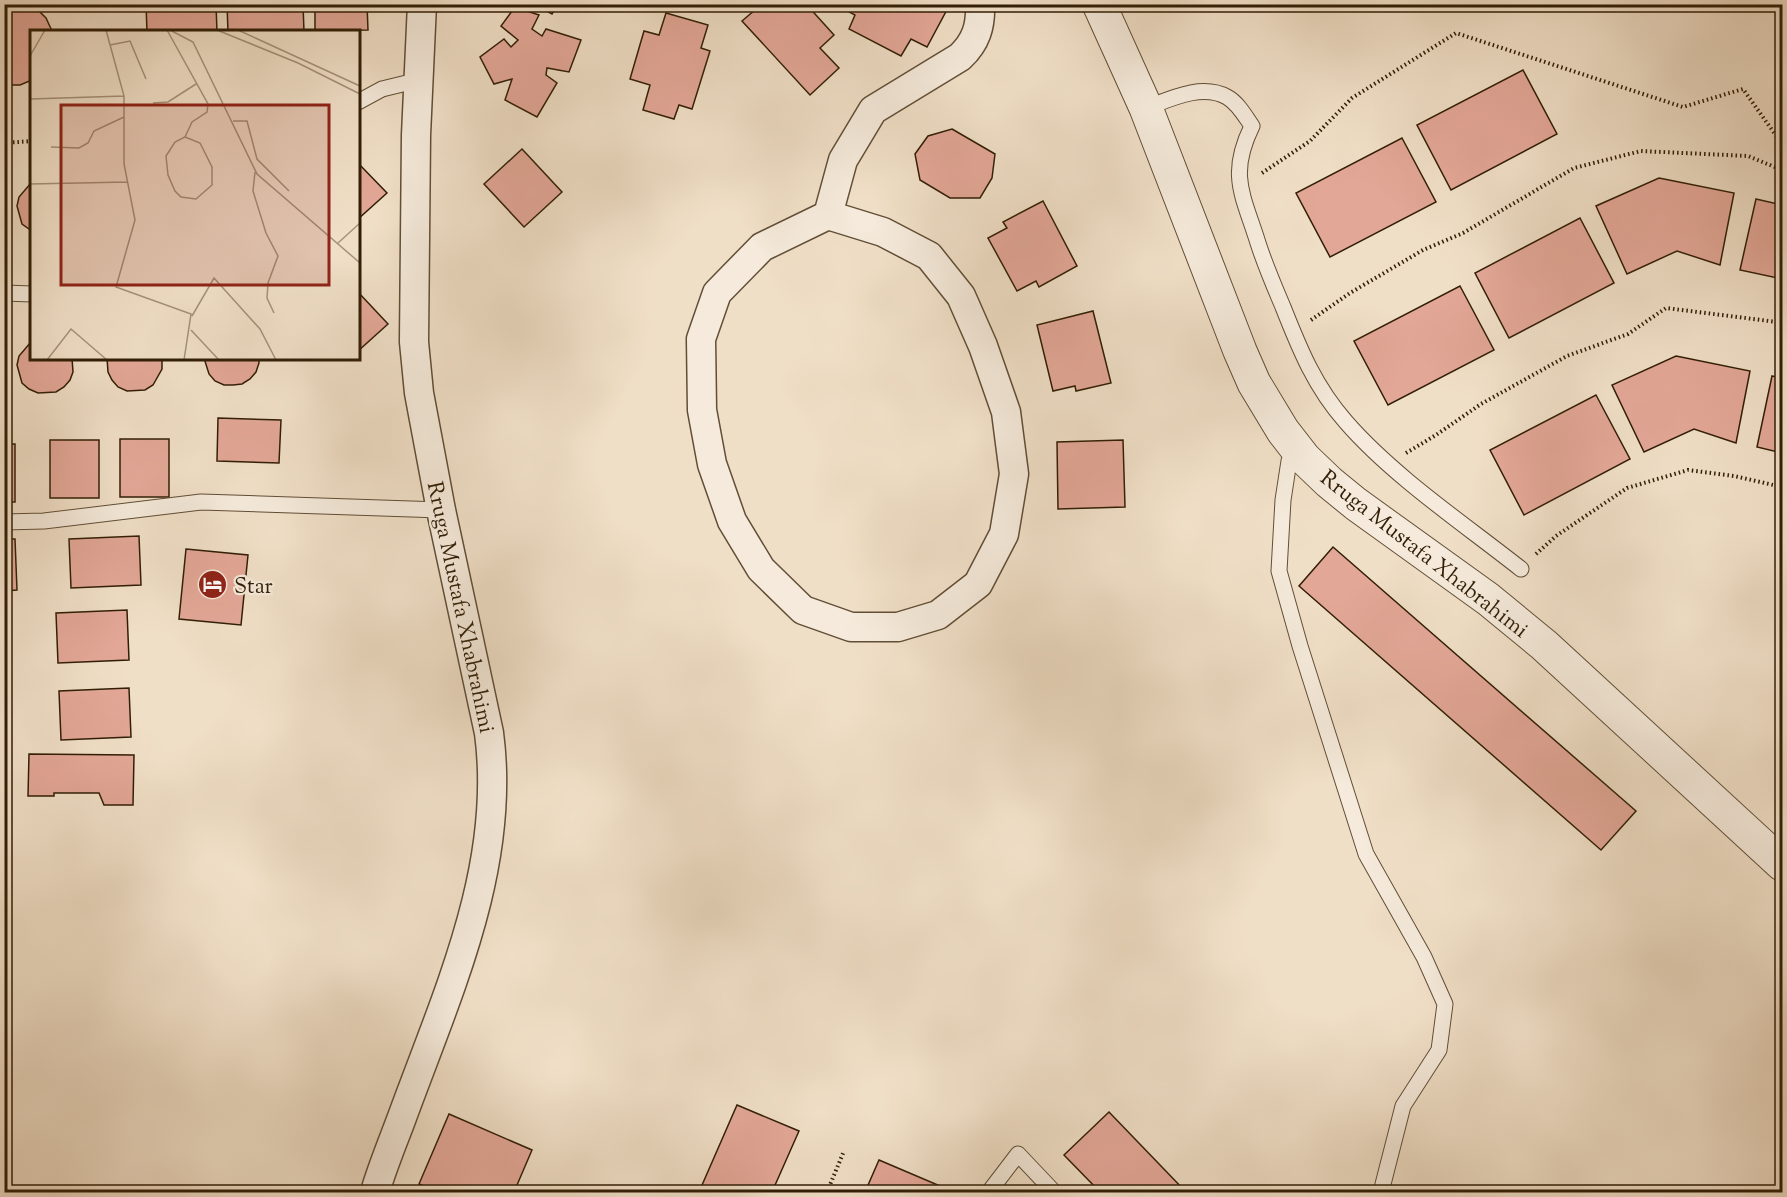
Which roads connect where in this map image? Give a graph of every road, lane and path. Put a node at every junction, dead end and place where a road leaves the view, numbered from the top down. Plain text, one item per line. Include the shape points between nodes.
1 (422, 4) edge
2 (980, 4) edge
3 (1099, 4) edge
4 (419, 80) junction
5 (360, 101) edge
6 (1146, 108) junction
7 (30, 141) edge
8 (4, 143) edge
9 (1782, 144) edge
10 (1782, 170) edge
11 (1239, 183) junction
12 (828, 215) junction
13 (4, 293) edge
14 (30, 294) edge
15 (1782, 325) edge
16 (1293, 332) junction
17 (1295, 446) junction
18 (1388, 464) junction
19 (1782, 487) edge
20 (441, 510) junction
21 (4, 522) edge
22 (1521, 569) joint
23 (1782, 864) edge
24 (844, 1151) dead end
25 (375, 1192) edge
26 (827, 1192) edge
27 (989, 1192) edge
28 (1054, 1192) edge
29 (1381, 1192) edge

1 - 4 street, Rruga Mustafa Xhabrahimi
2 - 12 street via 981,15 971,46 960,57 873,110 843,160
3 - 6 street, Rruga Mustafa Xhabrahimi
4 - 5 lane via 382,89
4 - 20 street, Rruga Mustafa Xhabrahimi via 414,342 419,393
6 - 11 lane via 1183,94 1206,92 1227,97 1252,126 1240,159
6 - 17 street, Rruga Mustafa Xhabrahimi via 1240,351 1262,396
7 - 8 path
9 - 11 path via 1743,89 1683,107 1456,33 1352,98 1310,141 1268,171
10 - 16 path via 1748,156 1641,150 1574,168 1350,293
11 - 16 lane via 1262,256
12 - 12 street via 762,247 717,293 701,339 702,410 712,464 732,520 761,569 803,610 851,627 898,627 938,615 978,584 1004,534 1014,474 1006,412 961,296 929,256 884,232
13 - 14 lane
15 - 18 path via 1666,308 1628,334 1567,356
16 - 18 lane via 1304,362 1324,393 1346,423
17 - 23 street, Rruga Mustafa Xhabrahimi via 1329,483 1544,645
17 - 29 lane via 1288,460 1279,571 1366,854 1424,957 1445,1004 1439,1050 1403,1107
18 - 22 lane
19 - 22 path via 1688,470 1628,488 1556,536
20 - 21 lane via 201,501 44,522
20 - 25 street, Rruga Mustafa Xhabrahimi via 489,733 493,766 491,809 480,888 465,944
24 - 26 path
27 - 28 lane via 1018,1154

